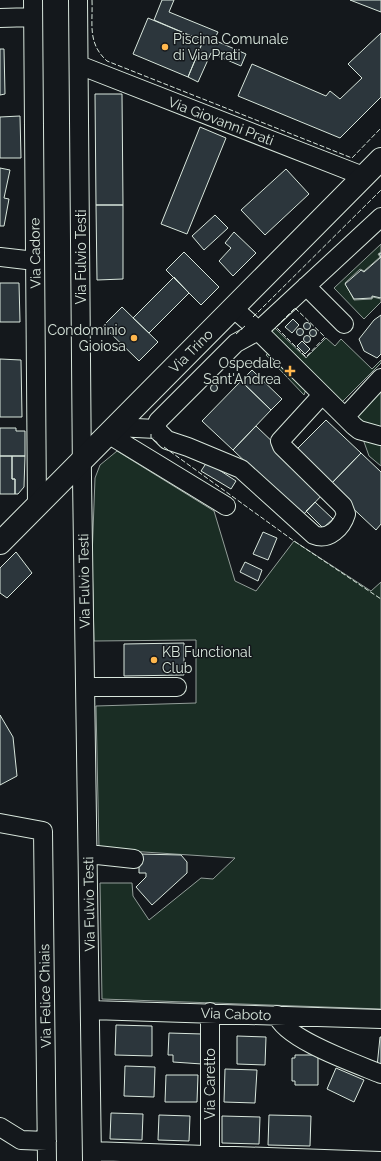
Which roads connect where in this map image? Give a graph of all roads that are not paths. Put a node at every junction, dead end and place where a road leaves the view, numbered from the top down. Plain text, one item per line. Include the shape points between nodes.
1 (78, 0) edge
2 (33, 8) edge
3 (0, 18) edge
4 (79, 65) junction
5 (375, 167) edge
6 (381, 217) edge
7 (0, 257) edge
8 (35, 261) junction
9 (306, 286) junction
10 (233, 308) junction
11 (344, 324) dead end
12 (258, 331) junction
13 (381, 378) edge
14 (322, 395) junction
15 (345, 417) junction
16 (156, 429) junction
17 (112, 430) junction
18 (381, 436) edge
19 (82, 460) junction
20 (38, 505) junction
21 (226, 506) dead end
22 (0, 543) edge
23 (177, 686) dead end
24 (86, 687) junction
25 (0, 824) edge
26 (88, 854) junction
27 (134, 859) dead end
28 (91, 1010) junction
29 (210, 1012) junction
30 (277, 1015) junction
31 (381, 1019) edge
32 (381, 1074) edge
33 (0, 1126) edge
34 (47, 1141) junction
35 (92, 1156) edge
36 (210, 1156) junction
37 (47, 1161) edge
38 (381, 1161) edge

1 - 4 street, Via Fulvio Testi
2 - 3 street
2 - 8 street, Via Cadore
4 - 5 street, Via Giovanni Prati
4 - 19 street, Via Fulvio Testi
5 - 10 main road, Via Trino
6 - 9 street
7 - 8 street
8 - 20 street, Via Cadore
9 - 11 street
9 - 12 street
10 - 12 street
10 - 17 main road, Via Trino
12 - 14 street
12 - 16 street via 236,343 158,421
13 - 15 street
14 - 15 street
14 - 16 street via 280,441 282,446 343,506 346,514 344,521 329,536 321,538 314,535 241,470 167,440
15 - 18 street via 360,430
16 - 17 street
17 - 19 main road, Via Trino
17 - 21 street
19 - 20 main road, Via Trino
19 - 24 street, Via Fulvio Testi
20 - 22 main road, Via Trino
23 - 24 street
24 - 26 street, Via Fulvio Testi
25 - 34 street, Via Felice Chiais via 43,831
26 - 27 street
26 - 28 street, Via Fulvio Testi
28 - 29 street, Via Caboto
28 - 35 street, Via Fulvio Testi
29 - 30 street, Via Caboto
29 - 36 street, Via Caretto
30 - 31 street, Via Caboto
30 - 32 street via 288,1032
33 - 34 street via 21,1140
34 - 37 street, Via Felice Chiais
35 - 36 street
36 - 38 street

